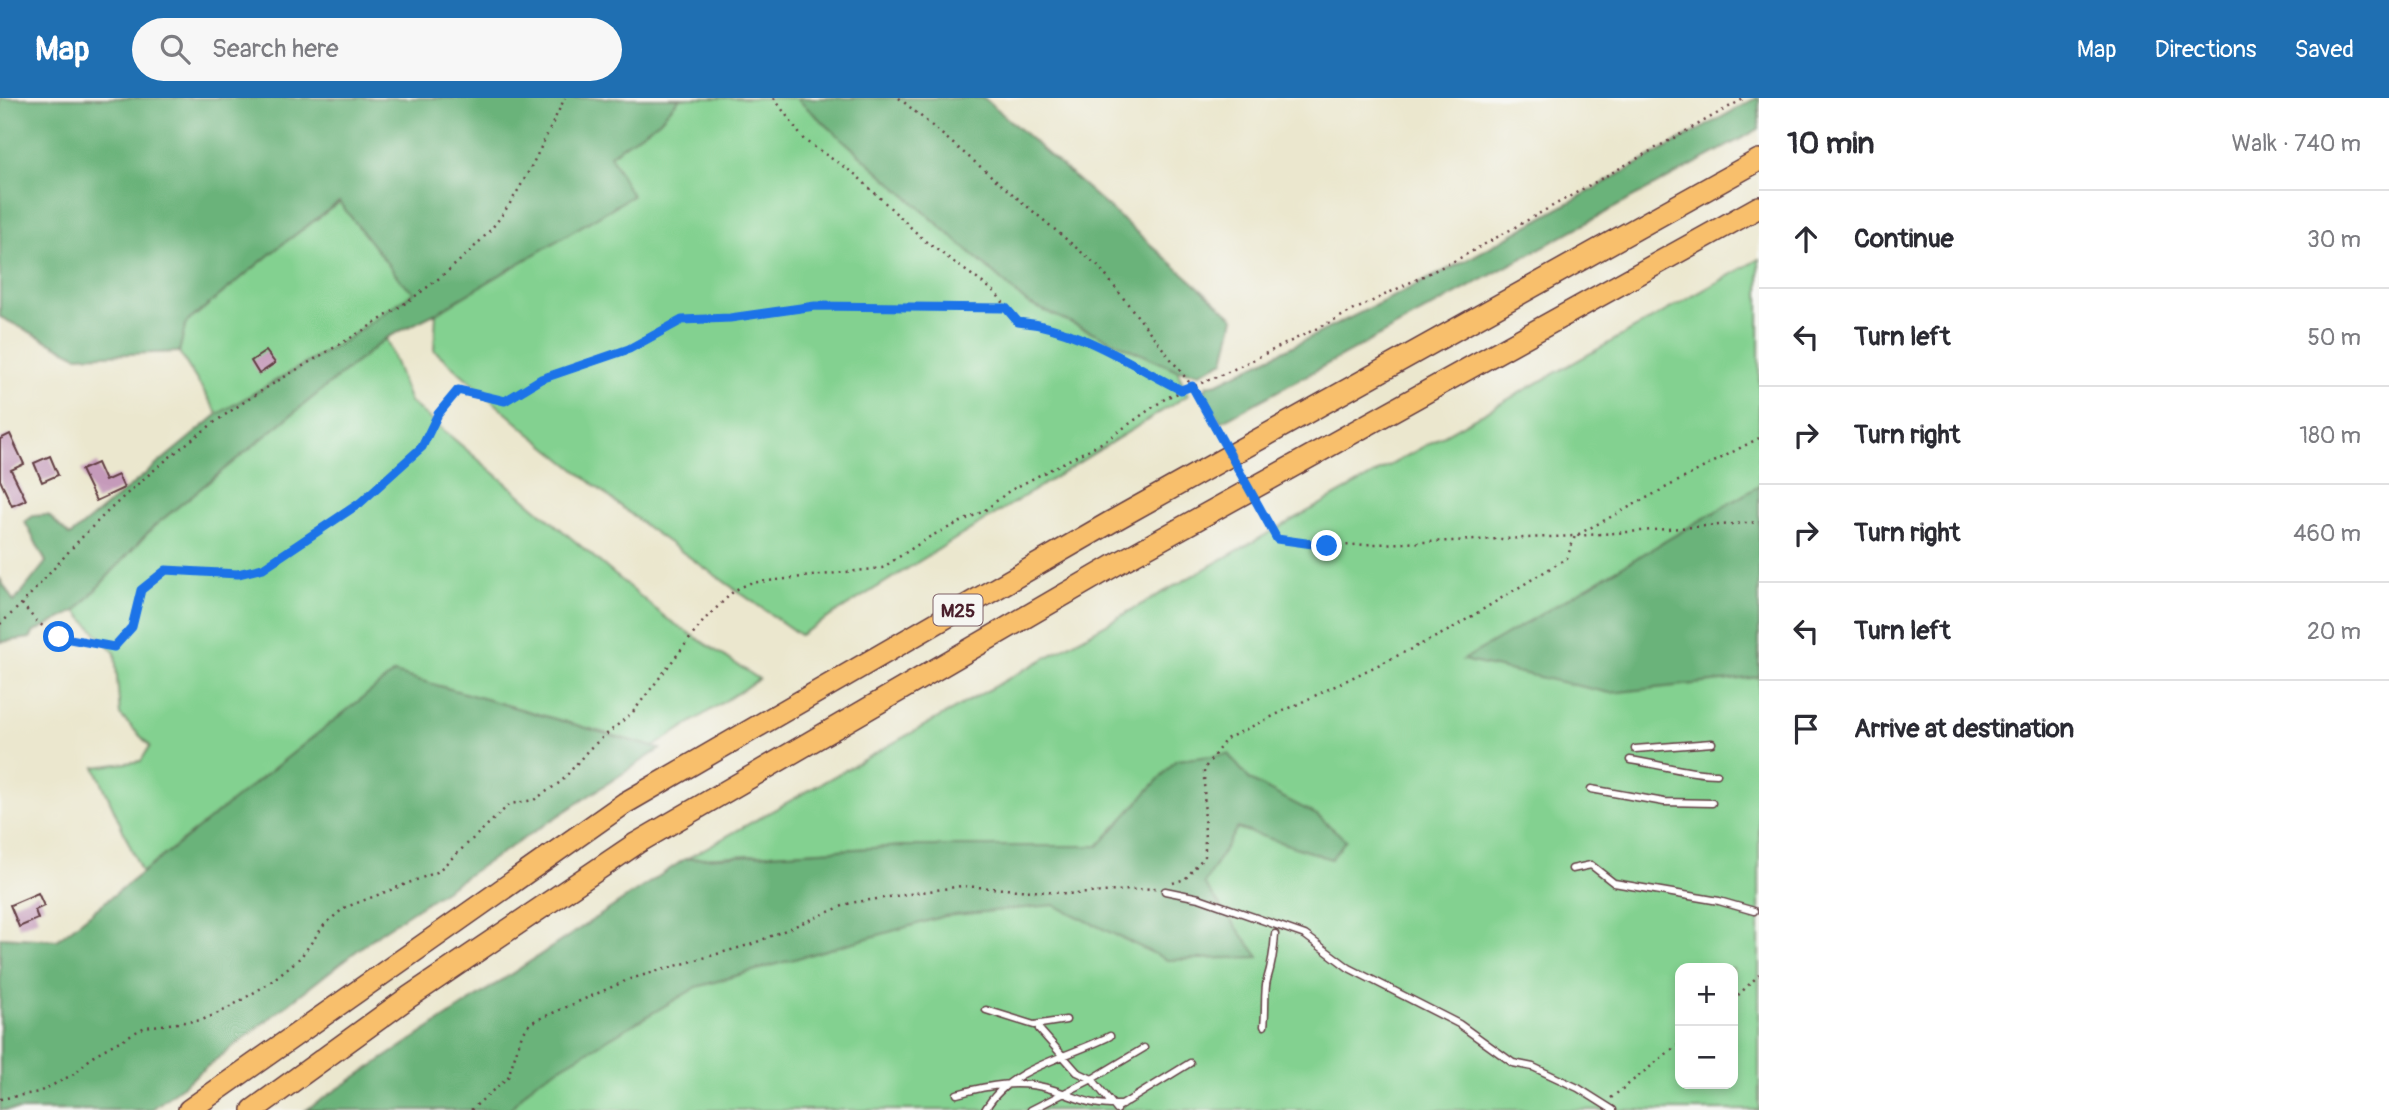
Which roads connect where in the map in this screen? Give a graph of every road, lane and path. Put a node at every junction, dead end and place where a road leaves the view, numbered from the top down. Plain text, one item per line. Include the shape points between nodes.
1 (565, 98) edge
2 (774, 98) edge
3 (899, 98) edge
4 (1745, 98) edge
5 (1759, 160) edge
6 (1759, 207) edge
7 (1006, 308) junction
8 (1192, 386) junction
9 (1181, 390) junction
10 (1759, 438) edge
11 (1759, 522) edge
12 (1575, 536) junction
13 (22, 604) junction
14 (0, 624) edge
15 (1712, 743) dead end
16 (1635, 748) dead end
17 (1630, 760) dead end
18 (1717, 774) dead end
19 (1591, 789) dead end
20 (1712, 803) dead end
21 (1572, 869) dead end
22 (1172, 883) dead end
23 (1163, 889) joint
24 (1754, 911) dead end
25 (1275, 934) dead end
26 (1759, 975) edge
27 (1738, 995) edge
28 (986, 1010) dead end
29 (1066, 1020) dead end
30 (1264, 1026) dead end
31 (1039, 1029) dead end
32 (1110, 1036) dead end
33 (1144, 1048) dead end
34 (1675, 1048) edge
35 (1061, 1057) junction
36 (1190, 1063) dead end
37 (1093, 1079) junction
38 (1012, 1083) junction
39 (957, 1094) dead end
40 (1065, 1095) junction
41 (0, 1099) edge
42 (1602, 1103) junction
43 (1116, 1108) edge
44 (189, 1110) edge
45 (253, 1110) edge
46 (471, 1110) edge
47 (985, 1110) edge
48 (1032, 1110) edge
49 (1613, 1110) edge

1 - 13 path via 517,191 483,239 427,288 203,431 95,523
2 - 7 path via 804,140 856,174 925,241 995,292
3 - 8 path via 1099,267
4 - 8 path via 1460,258
5 - 44 highway, M25 via 1109,523 625,803
6 - 45 highway, M25 via 1122,561 637,843 409,997
7 - 9 path via 1018,322 1045,324 1087,341
7 - 13 path via 815,306 682,320 629,349 541,379 505,401 458,390 438,414 422,447 360,503 263,568 238,574 166,570 141,590 132,627 114,647 59,637
8 - 9 path
8 - 12 path, bridge via 1277,539 1327,546
9 - 41 path via 1105,441 1009,491 984,511 931,536 882,568 750,583 735,590 705,619 634,712 589,749 562,781 534,800 510,804 437,872 344,908 300,958 225,1010 202,1020 145,1027 39,1092
10 - 12 path
11 - 12 path
12 - 22 path via 1567,558 1446,632 1226,739 1204,769 1205,856 1185,879
13 - 14 path
15 - 16 lane
17 - 18 lane
19 - 20 lane via 1664,802
21 - 24 lane via 1591,865 1621,885 1682,893
23 - 42 lane via 1305,935 1349,968 1460,1024 1513,1063 1533,1067
23 - 46 path via 1075,894 962,886 850,903 752,944 630,979 530,1023 508,1077
25 - 30 lane
26 - 27 path
28 - 29 lane via 1034,1025
31 - 35 lane
32 - 35 lane
33 - 37 lane
34 - 42 path
35 - 37 lane
35 - 38 lane
36 - 43 lane
37 - 40 lane
37 - 43 lane
38 - 39 lane
38 - 40 lane
38 - 47 lane via 998,1090
40 - 43 lane
40 - 48 lane
42 - 49 lane

